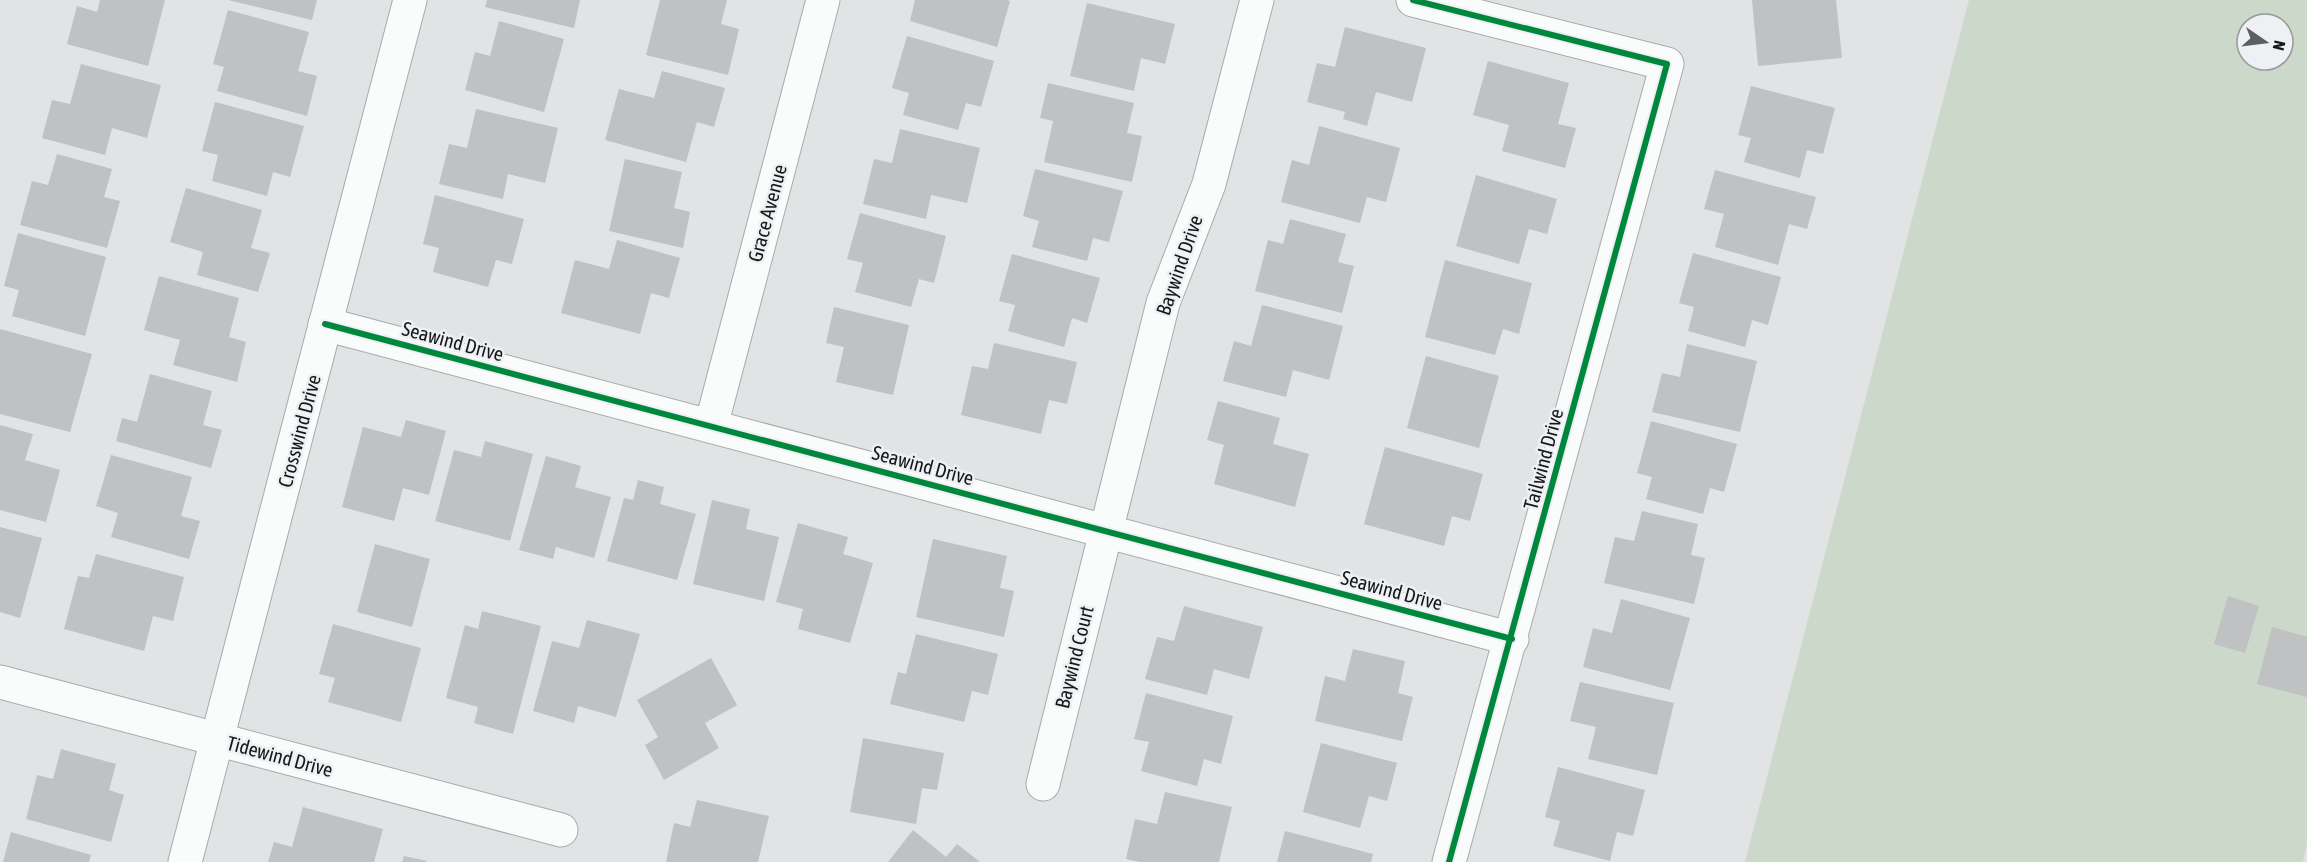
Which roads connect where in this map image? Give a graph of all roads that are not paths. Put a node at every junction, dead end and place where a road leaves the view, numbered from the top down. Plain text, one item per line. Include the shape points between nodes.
1 (410, 0) edge
2 (823, 0) edge
3 (1257, 0) edge
4 (1413, 0) edge
5 (325, 324) junction
6 (711, 426) junction
7 (1106, 531) junction
8 (1512, 639) junction
9 (0, 682) edge
10 (217, 740) junction
11 (1043, 784) dead end
12 (561, 830) dead end
13 (185, 862) edge
14 (1449, 862) edge

1 - 5 street, Crosswind Drive
2 - 6 street, Grace Avenue
3 - 7 street, Baywind Drive via 1209,184 1163,303
4 - 8 street, Tailwind Drive via 1667,64
5 - 6 street, Seawind Drive
5 - 10 street, Crosswind Drive
6 - 7 street, Seawind Drive
7 - 8 street, Seawind Drive
7 - 11 street, Baywind Court
8 - 14 street, Tailwind Drive
9 - 10 street, Tidewind Drive
10 - 12 street, Tidewind Drive
10 - 13 street, Crosswind Drive

